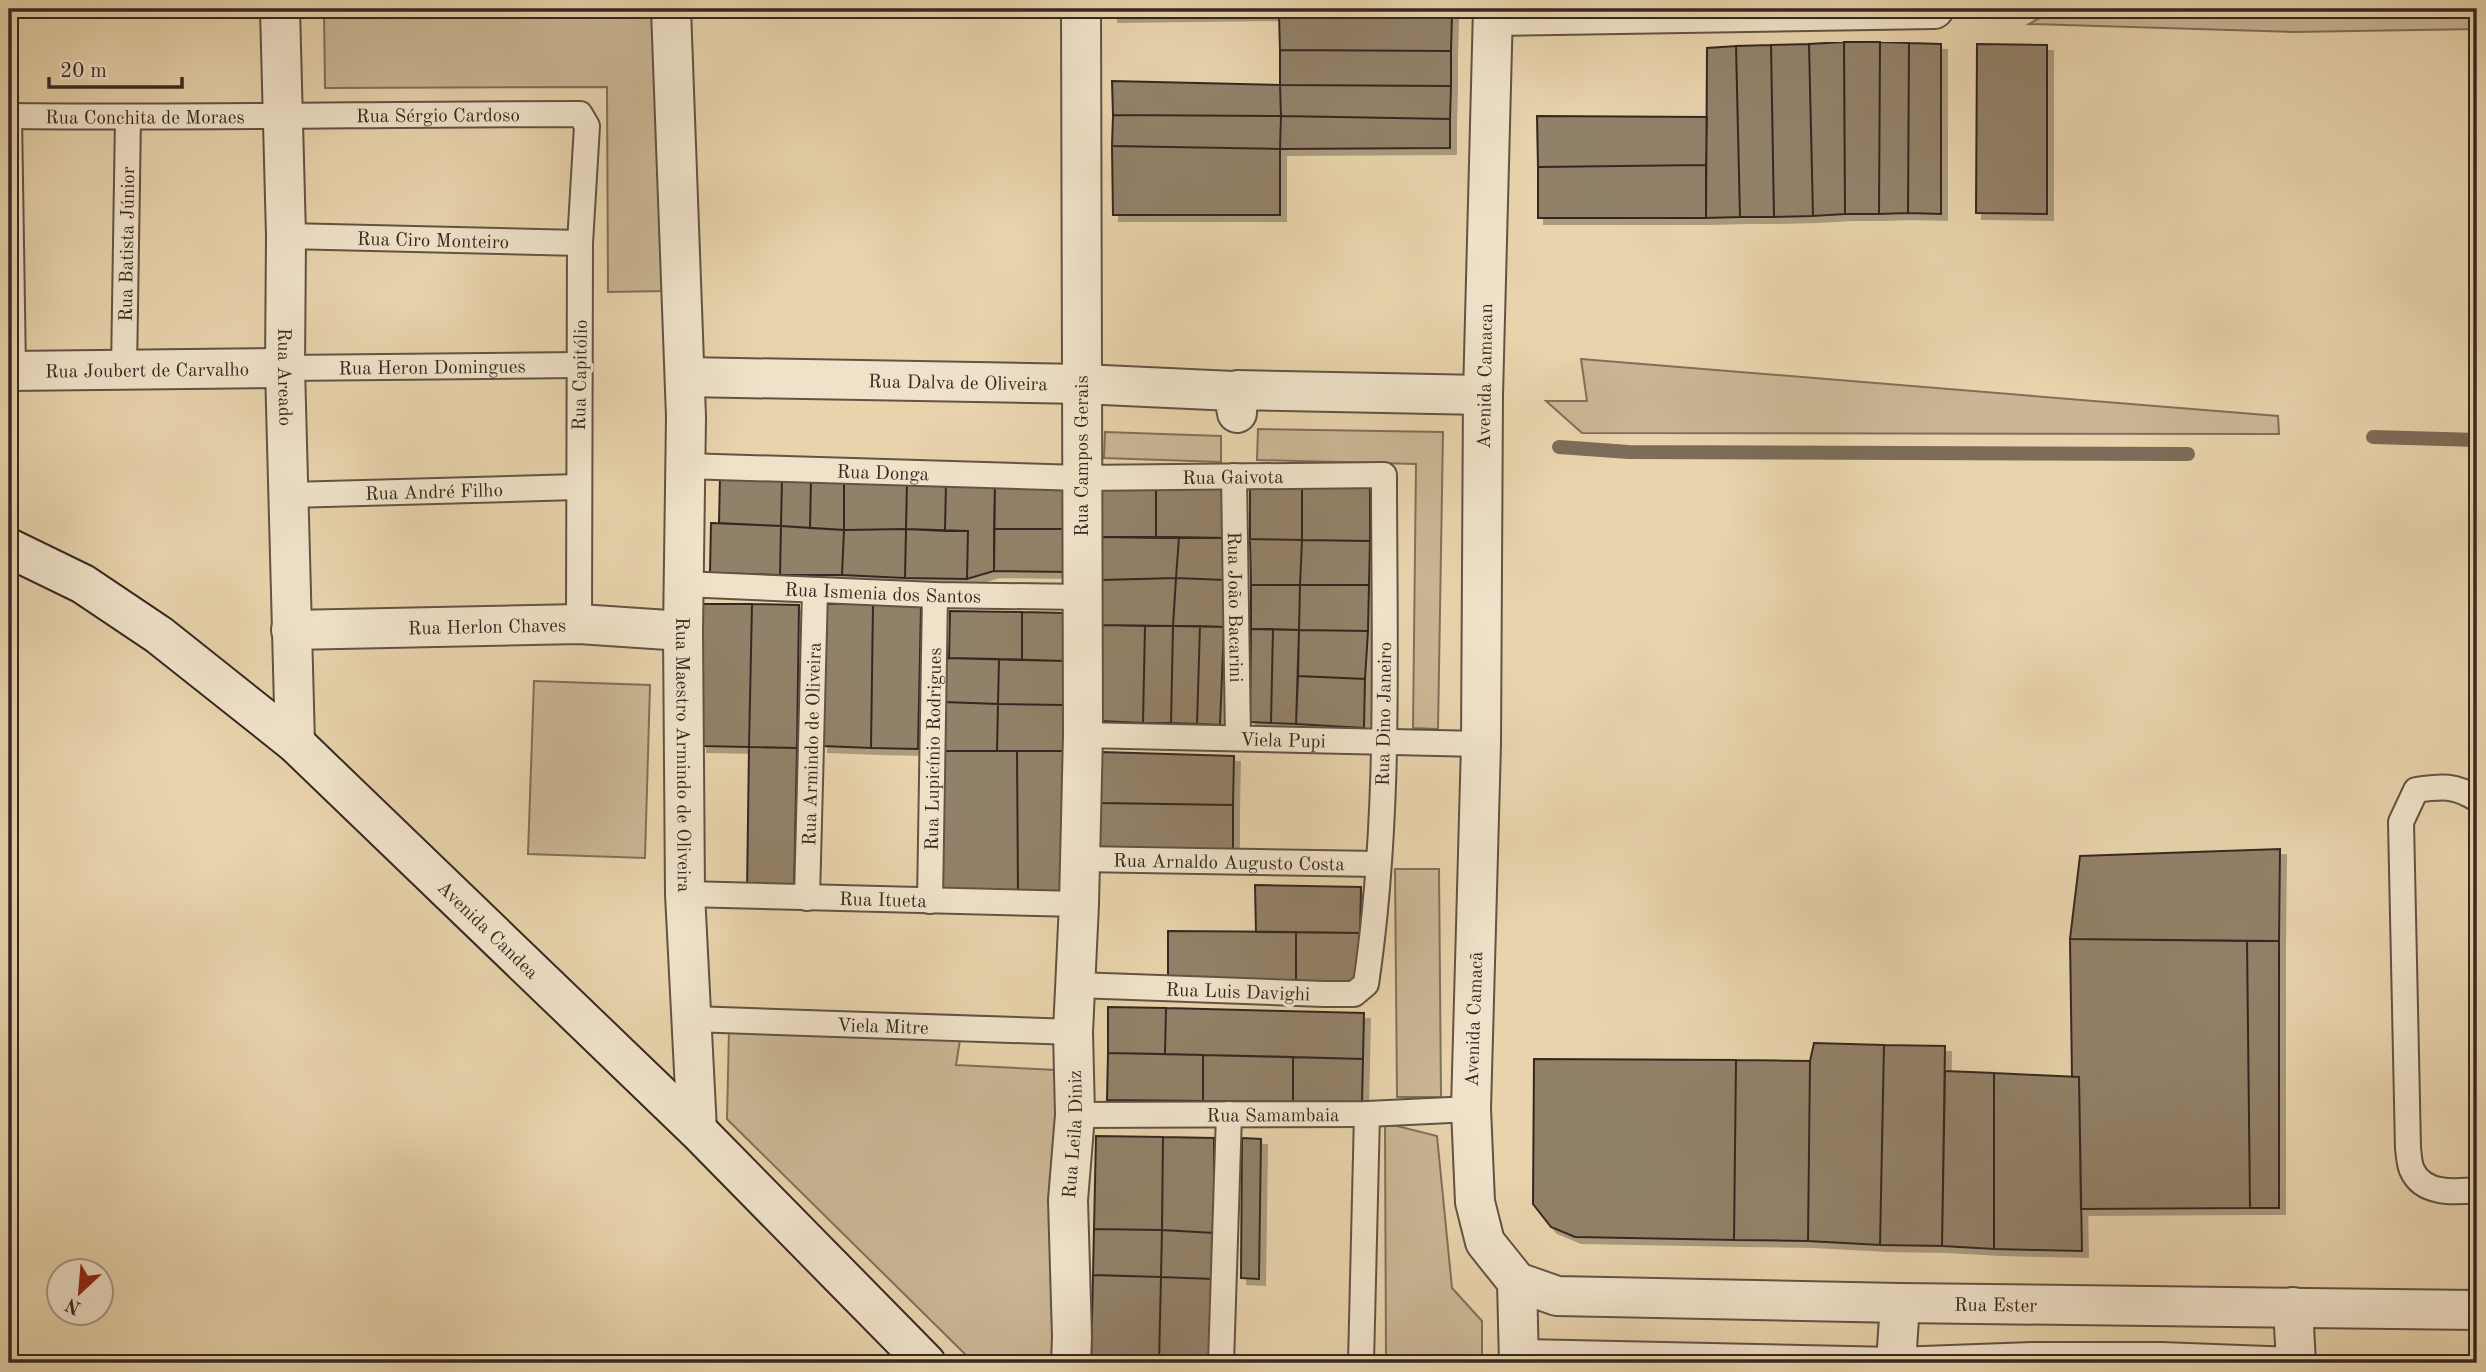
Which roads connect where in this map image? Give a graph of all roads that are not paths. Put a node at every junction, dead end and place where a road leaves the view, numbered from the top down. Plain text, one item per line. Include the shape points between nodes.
1 (280, 9) edge
2 (671, 9) edge
3 (1081, 9) edge
4 (1934, 9) edge
5 (1493, 12) edge
6 (282, 114) junction
7 (9, 116) edge
8 (128, 118) junction
9 (587, 126) joint
10 (286, 236) junction
11 (580, 243) junction
12 (579, 365) junction
13 (285, 368) junction
14 (124, 370) junction
15 (11, 371) edge
16 (685, 377) junction
17 (1082, 384) junction
18 (1483, 395) junction
19 (685, 466) junction
20 (1384, 475) joint
21 (1234, 476) junction
22 (1081, 478) junction
23 (578, 486) junction
24 (289, 495) junction
25 (9, 548) edge
26 (683, 584) junction
27 (815, 591) junction
28 (935, 595) junction
29 (1082, 597) junction
30 (579, 624) junction
31 (291, 630) junction
32 (683, 631) junction
33 (1083, 735) junction
34 (1238, 738) junction
35 (1385, 742) junction
36 (296, 743) junction
37 (1481, 744) junction
38 (2477, 799) edge
39 (1080, 859) junction
40 (1378, 864) junction
41 (685, 894) junction
42 (807, 898) junction
43 (930, 901) junction
44 (1079, 904) junction
45 (1371, 953) joint
46 (1076, 985) junction
47 (692, 1019) junction
48 (1073, 1032) junction
49 (1471, 1109) junction
50 (1229, 1114) junction
51 (1367, 1114) junction
52 (1074, 1115) junction
53 (697, 1130) junction
54 (2477, 1190) edge
55 (1517, 1282) junction
56 (1900, 1303) junction
57 (2293, 1307) junction
58 (2477, 1310) edge
59 (1519, 1357) edge
60 (2032, 1359) edge
61 (2161, 1359) edge
62 (1896, 1362) edge
63 (2296, 1362) edge
64 (926, 1363) edge
65 (1071, 1363) edge
66 (1221, 1363) edge
67 (1361, 1363) edge

1 - 6 street, Rua Areado
2 - 16 street
3 - 17 street, Rua Campos Gerais
4 - 5 street
5 - 18 street, Avenida Camacan
6 - 8 lane, Rua Conchita de Moraes
6 - 9 lane, Rua Sérgio Cardoso via 579,114
6 - 10 street, Rua Areado
7 - 8 lane, Rua Conchita de Moraes
7 - 15 lane
8 - 14 lane, Rua Batista Júnior
9 - 11 lane, Rua Capitólio
10 - 11 lane, Rua Ciro Monteiro
10 - 13 street, Rua Areado
11 - 12 lane, Rua Capitólio
12 - 13 lane, Rua Heron Domingues
12 - 23 lane, Rua Capitólio
13 - 14 street, Rua Joubert de Carvalho
13 - 24 street, Rua Areado
14 - 15 street, Rua Joubert de Carvalho
16 - 17 street, Rua Dalva de Oliveira
16 - 19 street, Rua Maestro Armindo de Oliveira
17 - 18 street, Rua Dalva de Oliveira via 1233,391 1237,413 1238,390
17 - 22 street, Rua Campos Gerais
18 - 37 street, Avenida Camacan
19 - 22 lane, Rua Donga
19 - 26 street, Rua Maestro Armindo de Oliveira
20 - 21 lane, Rua Gaivota
20 - 35 lane, Rua Dino Janeiro
21 - 22 lane, Rua Gaivota
21 - 34 lane, Rua João Bacarini
22 - 29 street, Rua Campos Gerais
23 - 24 lane, Rua André Filho
23 - 30 lane, Rua Capitólio
24 - 31 street, Rua Areado
25 - 36 street, Avenida Candea via 83,584 159,635
26 - 27 lane, Rua Ismenia dos Santos
26 - 32 street, Rua Maestro Armindo de Oliveira
27 - 28 lane, Rua Ismenia dos Santos
27 - 42 lane, Rua Armindo de Oliveira
28 - 29 lane, Rua Ismenia dos Santos
28 - 43 lane, Rua Lupicínio Rodrigues
29 - 33 street, Rua Campos Gerais
30 - 31 street, Rua Herlon Chaves
30 - 32 street, Rua Herlon Chaves
31 - 36 street, Rua Areado
32 - 41 street, Rua Maestro Armindo de Oliveira
33 - 34 lane, Viela Pupi
33 - 39 street, Rua Campos Gerais
34 - 35 lane, Viela Pupi
35 - 37 lane, Viela Pupi
35 - 40 lane, Rua Dino Janeiro
36 - 53 street, Avenida Candea
37 - 49 street, Avenida Camacã
38 - 54 lane via 2461,789 2437,786 2416,790 2401,822 2411,1169 2420,1182 2436,1189
39 - 40 lane, Rua Arnaldo Augusto Costa
39 - 44 street, Rua Campos Gerais
40 - 45 lane, Rua Dino Janeiro
41 - 42 lane, Rua Itueta
41 - 47 street, Rua Maestro Armindo de Oliveira
42 - 43 lane, Rua Itueta
43 - 44 lane, Rua Itueta
44 - 46 street, Rua Leila Diniz
45 - 46 lane, Rua Luis Davighi via 1366,984 1354,994
46 - 48 street, Rua Leila Diniz
47 - 48 lane, Viela Mitre
47 - 53 street, Rua Maestro Armindo de Oliveira
48 - 52 street, Rua Leila Diniz
49 - 51 lane, Rua Samambaia
49 - 55 street, Avenida Camacã via 1475,1202 1485,1242
50 - 51 lane, Rua Samambaia
50 - 52 lane, Rua Samambaia
50 - 66 lane
51 - 67 lane
52 - 65 street, Rua Leila Diniz via 1068,1200
53 - 64 street, Avenida Candea
55 - 56 street, Rua Ester via 1557,1296
55 - 59 street
56 - 57 street, Rua Ester
56 - 62 street
57 - 58 street, Rua Ester
57 - 63 street
59 - 62 lane
60 - 61 lane
60 - 62 lane
61 - 63 lane

